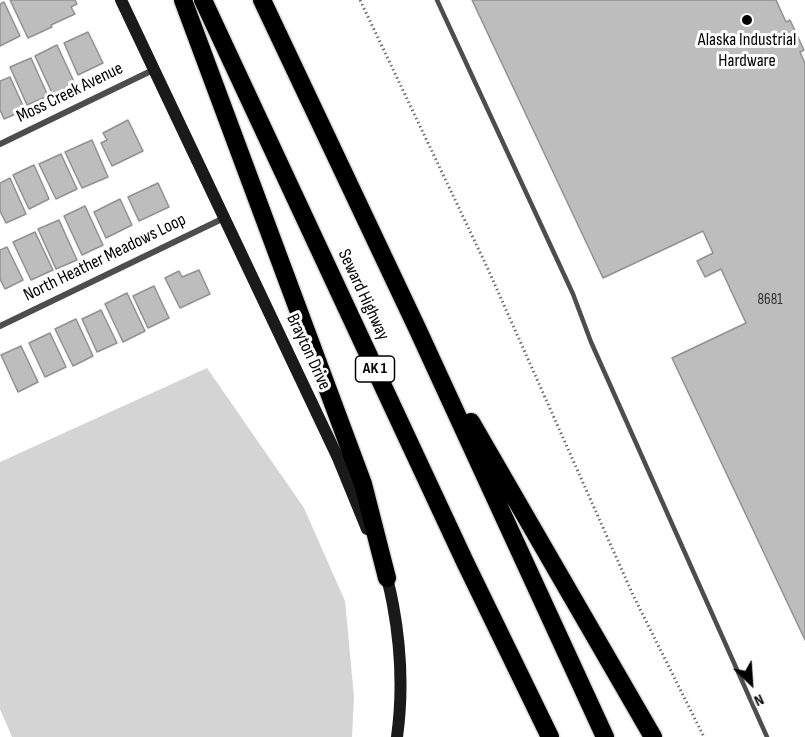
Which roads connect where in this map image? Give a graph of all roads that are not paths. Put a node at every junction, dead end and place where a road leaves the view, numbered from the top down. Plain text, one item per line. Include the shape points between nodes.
1 (121, 0) edge
2 (183, 0) edge
3 (203, 0) edge
4 (262, 0) edge
5 (437, 0) edge
6 (153, 70) junction
7 (0, 144) edge
8 (224, 218) junction
9 (0, 326) edge
10 (417, 328) junction
11 (387, 578) junction
12 (397, 737) edge
13 (550, 737) edge
14 (605, 737) edge
15 (654, 737) edge
16 (767, 737) edge

1 - 6 street, Brayton Drive
2 - 11 highway via 363,484
3 - 13 highway, Seward Highway / AK 1
4 - 10 highway, Seward Highway
5 - 16 lane via 573,294
6 - 7 street, Moss Creek Avenue
6 - 8 street, Brayton Drive
8 - 9 street, North Heather Meadows Loop
8 - 11 street, Brayton Drive via 338,458
10 - 14 highway, Seward Highway
10 - 15 highway
11 - 12 street, Brayton Drive via 400,661

